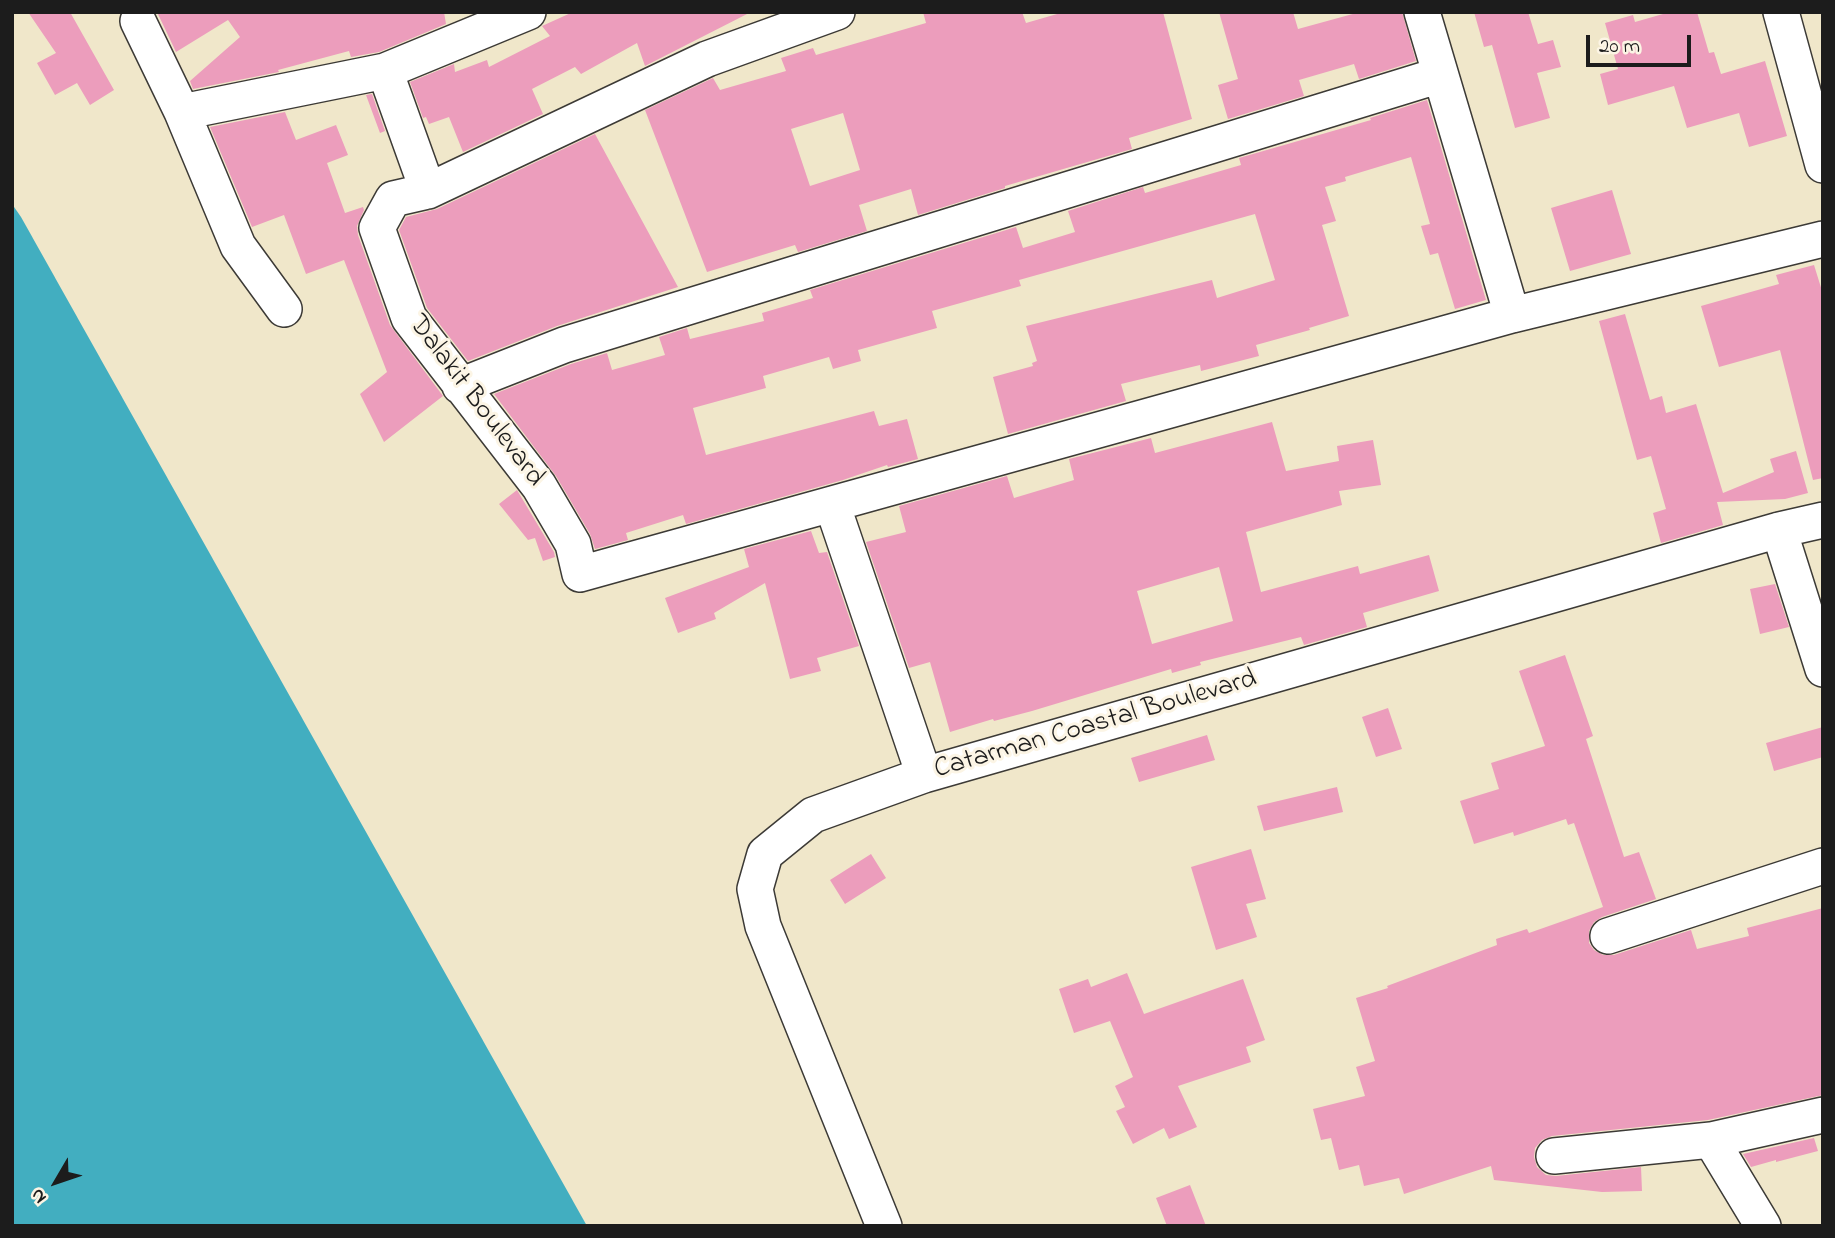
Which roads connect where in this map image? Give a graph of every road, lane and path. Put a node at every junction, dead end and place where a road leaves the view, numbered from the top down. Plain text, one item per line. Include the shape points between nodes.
1 (528, 12) edge
2 (837, 12) edge
3 (1422, 12) edge
4 (1781, 12) edge
5 (138, 21) dead end
6 (385, 71) junction
7 (1440, 75) junction
8 (182, 112) junction
9 (1823, 166) edge
10 (428, 191) junction
11 (1823, 239) edge
12 (284, 309) dead end
13 (1512, 315) junction
14 (460, 386) junction
15 (832, 504) junction
16 (1823, 520) edge
17 (1779, 530) junction
18 (1823, 669) edge
19 (924, 775) junction
20 (1823, 866) edge
21 (1608, 936) dead end
22 (1823, 1115) edge
23 (1710, 1140) junction
24 (1554, 1156) dead end
25 (884, 1226) edge
26 (1763, 1226) edge

1 - 6 street
2 - 10 street via 707,59
3 - 7 street
4 - 9 street
5 - 8 street
6 - 8 street
6 - 10 street
7 - 13 street
7 - 14 street via 564,345
8 - 12 street via 238,246
10 - 14 street, Dalakit Boulevard via 393,199 377,228 409,318
11 - 13 street
13 - 15 street
14 - 15 street, Dalakit Boulevard via 539,486 573,544 580,573
15 - 19 street
16 - 17 street, Catarman Coastal Boulevard
17 - 18 street
17 - 19 street, Catarman Coastal Boulevard
19 - 25 street, Catarman Coastal Boulevard via 813,815 765,855 755,889 762,926
20 - 21 street
22 - 23 street
23 - 24 street
23 - 26 street

